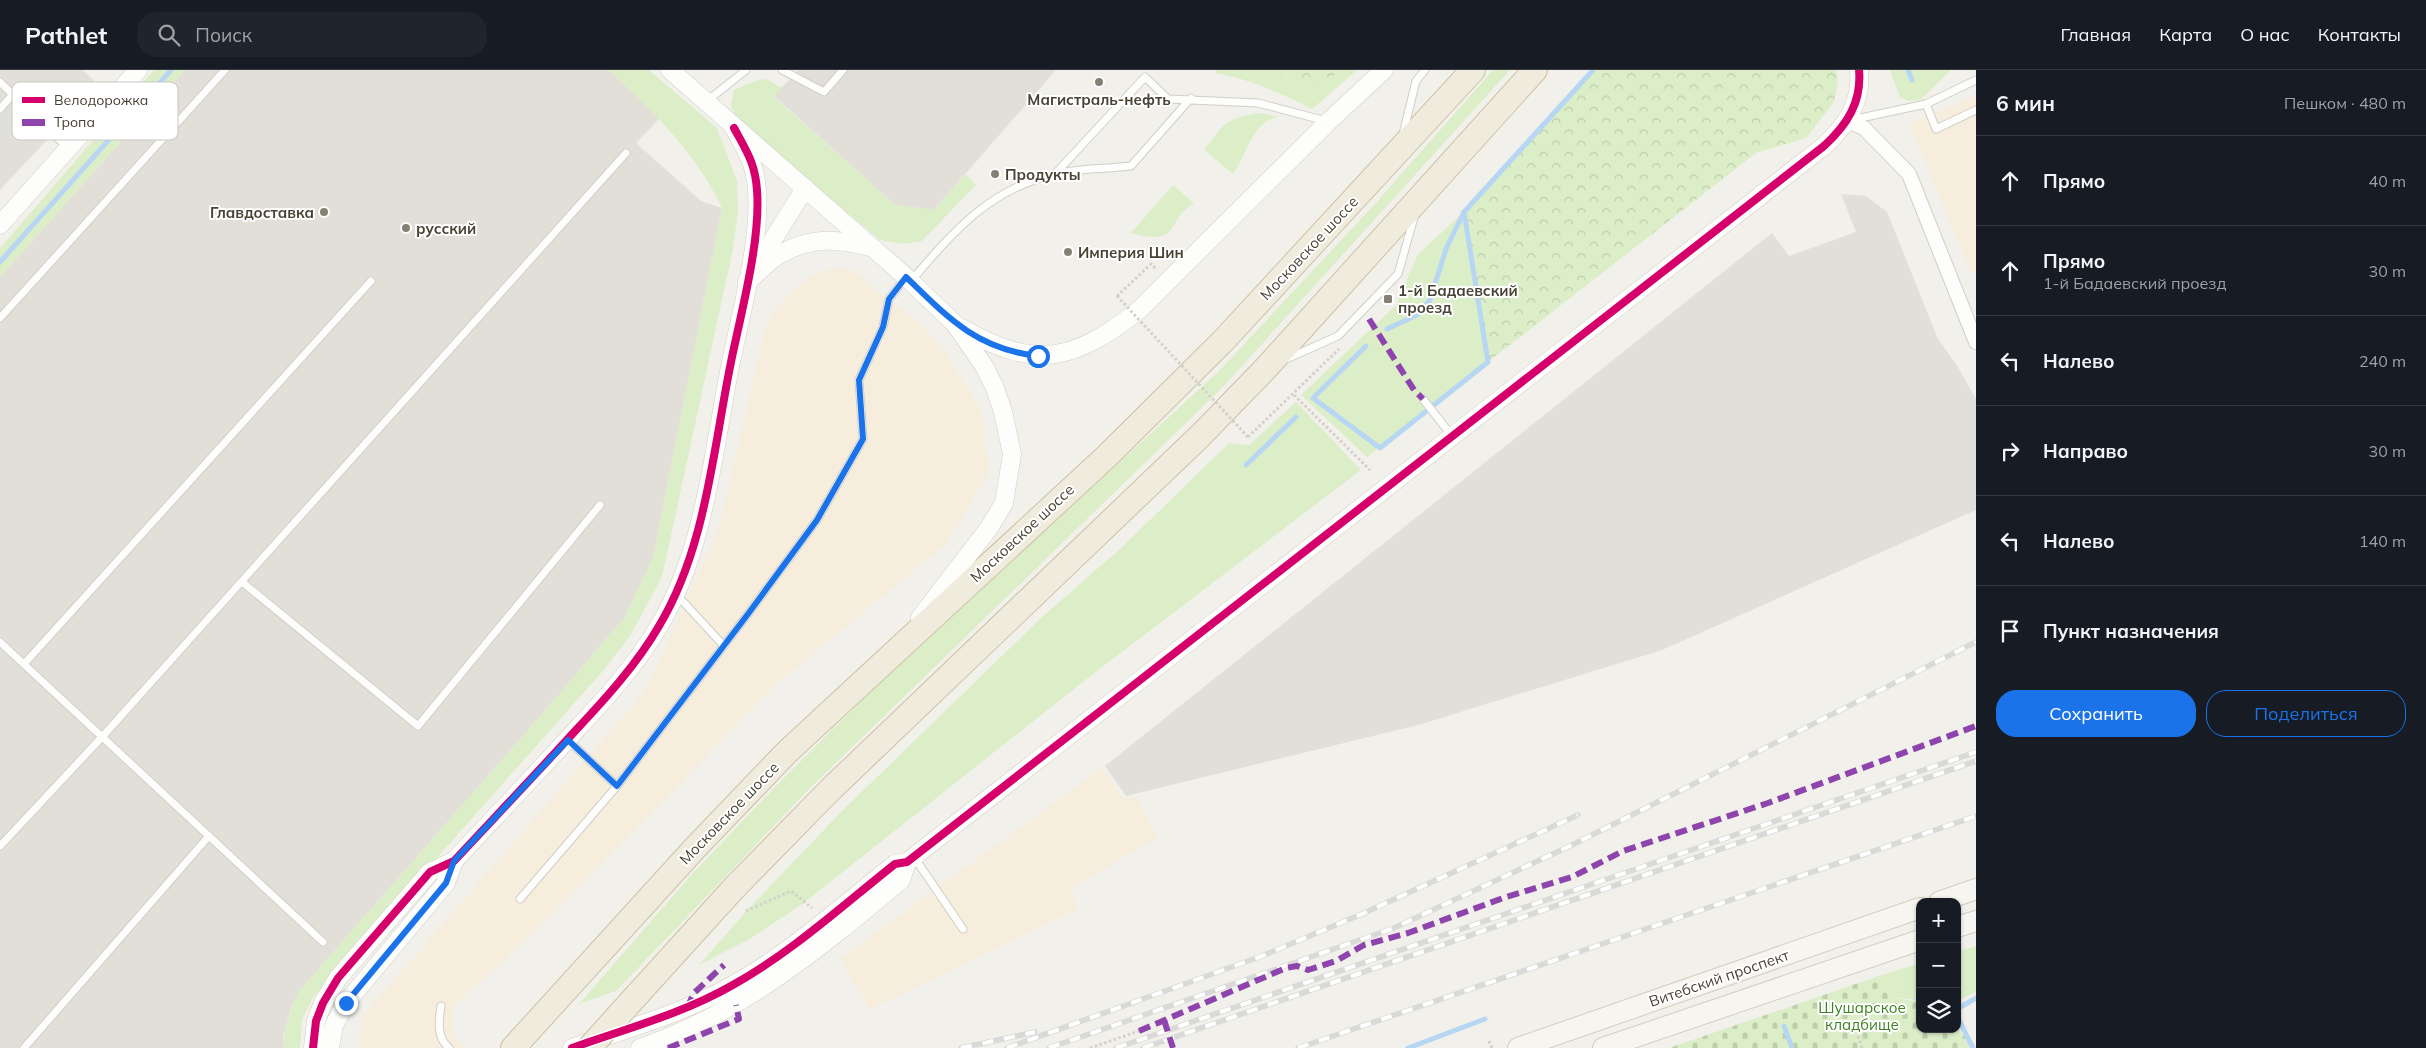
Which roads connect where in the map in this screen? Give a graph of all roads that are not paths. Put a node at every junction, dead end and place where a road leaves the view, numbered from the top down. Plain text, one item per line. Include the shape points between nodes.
1 (138, 70) edge
2 (224, 70) edge
3 (670, 70) edge
4 (746, 70) edge
5 (782, 70) edge
6 (843, 70) edge
7 (1384, 70) edge
8 (1425, 70) edge
9 (1473, 70) edge
10 (1535, 70) edge
11 (1859, 70) edge
12 (1976, 80) edge
13 (0, 82) edge
14 (127, 82) edge
15 (12, 93) edge
16 (12, 95) edge
17 (1191, 98) junction
18 (706, 102) junction
19 (1926, 104) junction
20 (0, 109) edge
21 (1976, 110) edge
22 (178, 121) edge
23 (1848, 121) junction
24 (1328, 122) junction
25 (734, 128) junction
26 (60, 140) edge
27 (75, 140) edge
28 (161, 140) edge
29 (68, 148) junction
30 (1399, 150) junction
31 (626, 153) dead end
32 (1055, 174) junction
33 (805, 188) junction
34 (1420, 197) junction
35 (0, 226) edge
36 (874, 248) junction
37 (908, 279) junction
38 (371, 281) dead end
39 (747, 282) junction
40 (0, 318) edge
41 (955, 324) junction
42 (1976, 342) edge
43 (1266, 368) junction
44 (1423, 400) dead end
45 (1452, 436) junction
46 (600, 505) dead end
47 (242, 582) junction
48 (675, 593) junction
49 (0, 642) edge
50 (724, 646) junction
51 (895, 650) junction
52 (24, 664) junction
53 (102, 737) junction
54 (568, 740) junction
55 (617, 786) junction
56 (209, 836) junction
57 (0, 846) edge
58 (910, 859) junction
59 (454, 861) junction
60 (1976, 889) edge
61 (520, 898) dead end
62 (1950, 898) edge
63 (1916, 909) edge
64 (1976, 920) edge
65 (1961, 926) edge
66 (963, 929) dead end
67 (1916, 941) edge
68 (323, 942) dead end
69 (440, 1006) dead end
70 (1550, 1044) edge
71 (24, 1048) edge
72 (312, 1048) edge
73 (330, 1048) edge
74 (448, 1048) edge
75 (513, 1048) edge
76 (572, 1048) edge
77 (589, 1048) edge
78 (640, 1048) edge
79 (1518, 1048) edge
80 (1603, 1048) edge

1 - 14 street
2 - 22 lane
3 - 18 street
4 - 18 lane
5 - 6 lane via 824,92
7 - 24 street
8 - 30 lane via 1416,80
9 - 30 highway, Московское шоссе
10 - 34 highway
11 - 23 street via 1857,100
12 - 19 lane
13 - 15 lane
16 - 20 lane
17 - 24 lane via 1258,103
17 - 32 lane via 1131,166
17 - 32 lane via 1168,99 1145,77
18 - 25 street
19 - 21 lane via 1936,129
19 - 23 lane
23 - 42 street via 1864,128 1908,174
23 - 45 street via 1792,172
24 - 41 street via 1140,309 1098,339 1058,354 1038,356 1016,353 984,342
25 - 33 street
25 - 39 street via 754,163 757,192
26 - 29 lane
27 - 29 street
28 - 40 lane
29 - 35 street
30 - 51 highway, Московское шоссе via 1216,348 1107,456
31 - 47 lane
32 - 37 lane via 1006,191 979,208
33 - 36 street
33 - 39 street
34 - 43 highway
34 - 43 lane via 1398,274 1338,336
36 - 37 street
36 - 39 street via 842,240 816,241 779,255
37 - 41 street
37 - 50 lane via 889,299 883,327 859,380 863,439 817,520
38 - 52 lane
39 - 48 street via 703,510 690,557
41 - 51 street via 995,388 1012,454 1010,479 1000,513
43 - 77 highway, bridge via 1200,436 831,789 734,888
44 - 45 lane
45 - 58 street
46 - 47 lane via 418,726
47 - 53 lane
48 - 50 lane
48 - 54 street via 660,626 628,671
49 - 52 lane
50 - 55 lane
51 - 75 highway, Московское шоссе via 786,752
52 - 53 lane
53 - 56 lane
53 - 57 lane
54 - 55 lane
54 - 59 street
55 - 61 lane
56 - 68 lane
56 - 71 lane
58 - 66 lane
58 - 76 street via 895,864 805,936 730,987 687,1008
58 - 78 street via 901,880 768,986 700,1025
59 - 72 street via 430,872 338,978 316,1021
59 - 73 street via 446,883 346,1003 334,1025
60 - 62 main road
63 - 70 main road, Витебский проспект
64 - 65 main road
67 - 80 main road, Витебский проспект
69 - 74 lane via 438,1024 443,1043
70 - 79 main road, Витебский проспект

